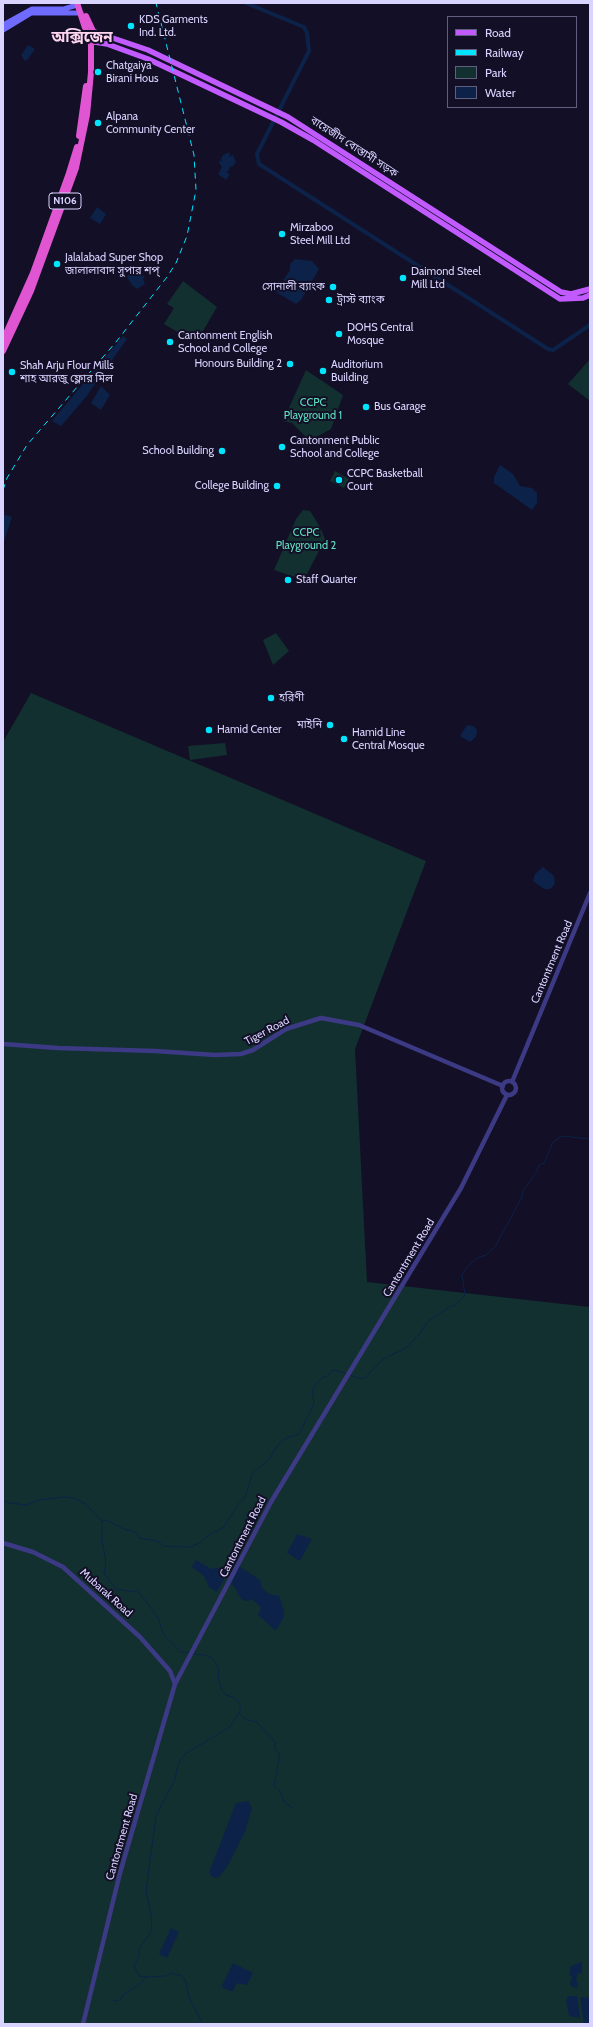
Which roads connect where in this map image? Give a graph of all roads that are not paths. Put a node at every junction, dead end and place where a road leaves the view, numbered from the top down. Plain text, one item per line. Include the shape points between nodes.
1 (78, 4) edge
2 (81, 13) junction
3 (3, 25) edge
4 (3, 30) edge
5 (91, 37) junction
6 (590, 289) edge
7 (590, 295) edge
8 (3, 340) edge
9 (3, 351) edge
10 (590, 893) edge
11 (3, 1044) edge
12 (512, 1082) junction
13 (503, 1086) junction
14 (507, 1095) junction
15 (3, 1543) edge
16 (175, 1684) junction
17 (82, 2024) edge

1 - 2 highway, N106
1 - 3 main road via 64,9 32,9
1 - 5 highway, N106
2 - 4 main road via 31,13
2 - 5 highway, N106
5 - 6 main road, বায়েজীদ বোস্তামী সড়ক via 148,50 274,110 552,287 571,294
5 - 7 main road, বায়েজীদ বোস্তামী সড়ক via 148,59 281,122 560,299 583,298
5 - 8 highway, N106 via 77,146 36,266
5 - 9 highway, N106 via 87,115 76,168 31,291
10 - 12 street, Cantontment Road
11 - 13 street, Tiger Road via 215,1055 241,1054 253,1050 286,1029 321,1018 359,1025
12 - 13 street via 506,1082
12 - 14 street via 515,1091
13 - 14 street via 503,1091
14 - 16 street, Cantontment Road via 461,1188 271,1502
15 - 16 street, Mubarak Road via 32,1552 63,1567 140,1637 170,1671
16 - 17 street, Cantontment Road via 120,1873

